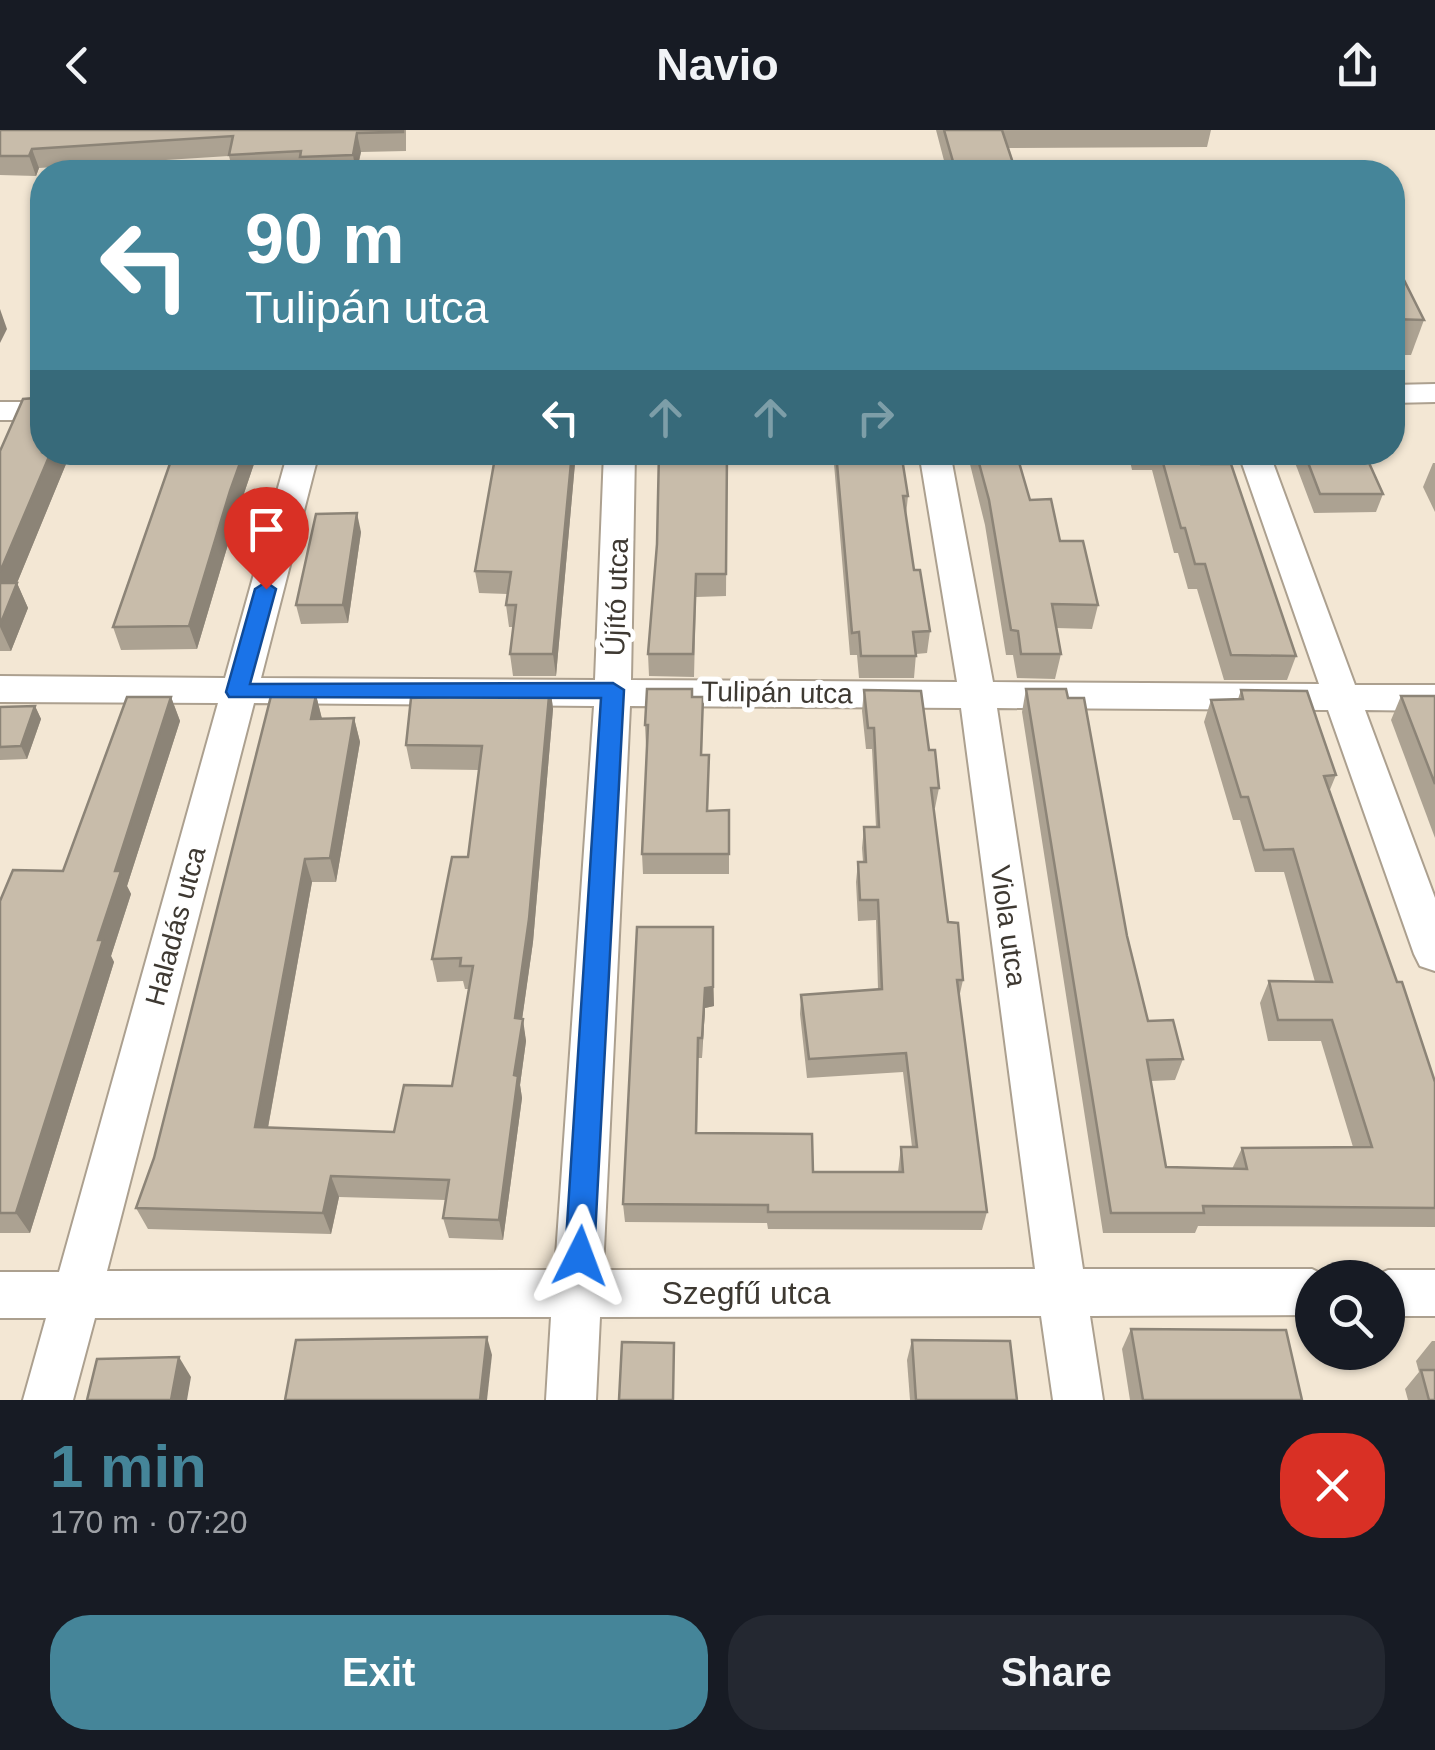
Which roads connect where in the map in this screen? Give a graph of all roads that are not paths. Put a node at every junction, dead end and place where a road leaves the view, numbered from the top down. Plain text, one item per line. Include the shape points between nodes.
1 (1435, 393) edge
2 (1405, 394) edge
3 (30, 410) edge
4 (0, 411) edge
5 (300, 465) edge
6 (620, 465) edge
7 (936, 465) edge
8 (1258, 465) edge
9 (0, 689) edge
10 (613, 690) junction
11 (237, 692) junction
12 (977, 695) junction
13 (1342, 696) junction
14 (1435, 698) edge
15 (1435, 954) edge
16 (1061, 1292) junction
17 (1295, 1292) edge
18 (1405, 1292) edge
19 (1435, 1293) edge
20 (578, 1294) junction
21 (0, 1295) edge
22 (76, 1296) junction
23 (48, 1400) edge
24 (570, 1400) edge
25 (1078, 1400) edge

1 - 2 street
3 - 4 street
5 - 11 street, Haladás utca
6 - 10 street, Újító utca
7 - 12 street, Viola utca
8 - 13 street
9 - 11 street, Tulipán utca
10 - 11 street, Tulipán utca
10 - 12 street, Tulipán utca
10 - 20 street, Újító utca
11 - 22 street, Haladás utca
12 - 13 street, Tulipán utca
12 - 16 street, Viola utca
13 - 14 street, Tulipán utca
13 - 15 street
16 - 17 street, Szegfű utca
16 - 20 street, Szegfű utca
16 - 25 street, Viola utca
18 - 19 street
20 - 22 street, Szegfű utca
20 - 24 street, Újító utca
21 - 22 street, Szegfű utca
22 - 23 street, Haladás utca

